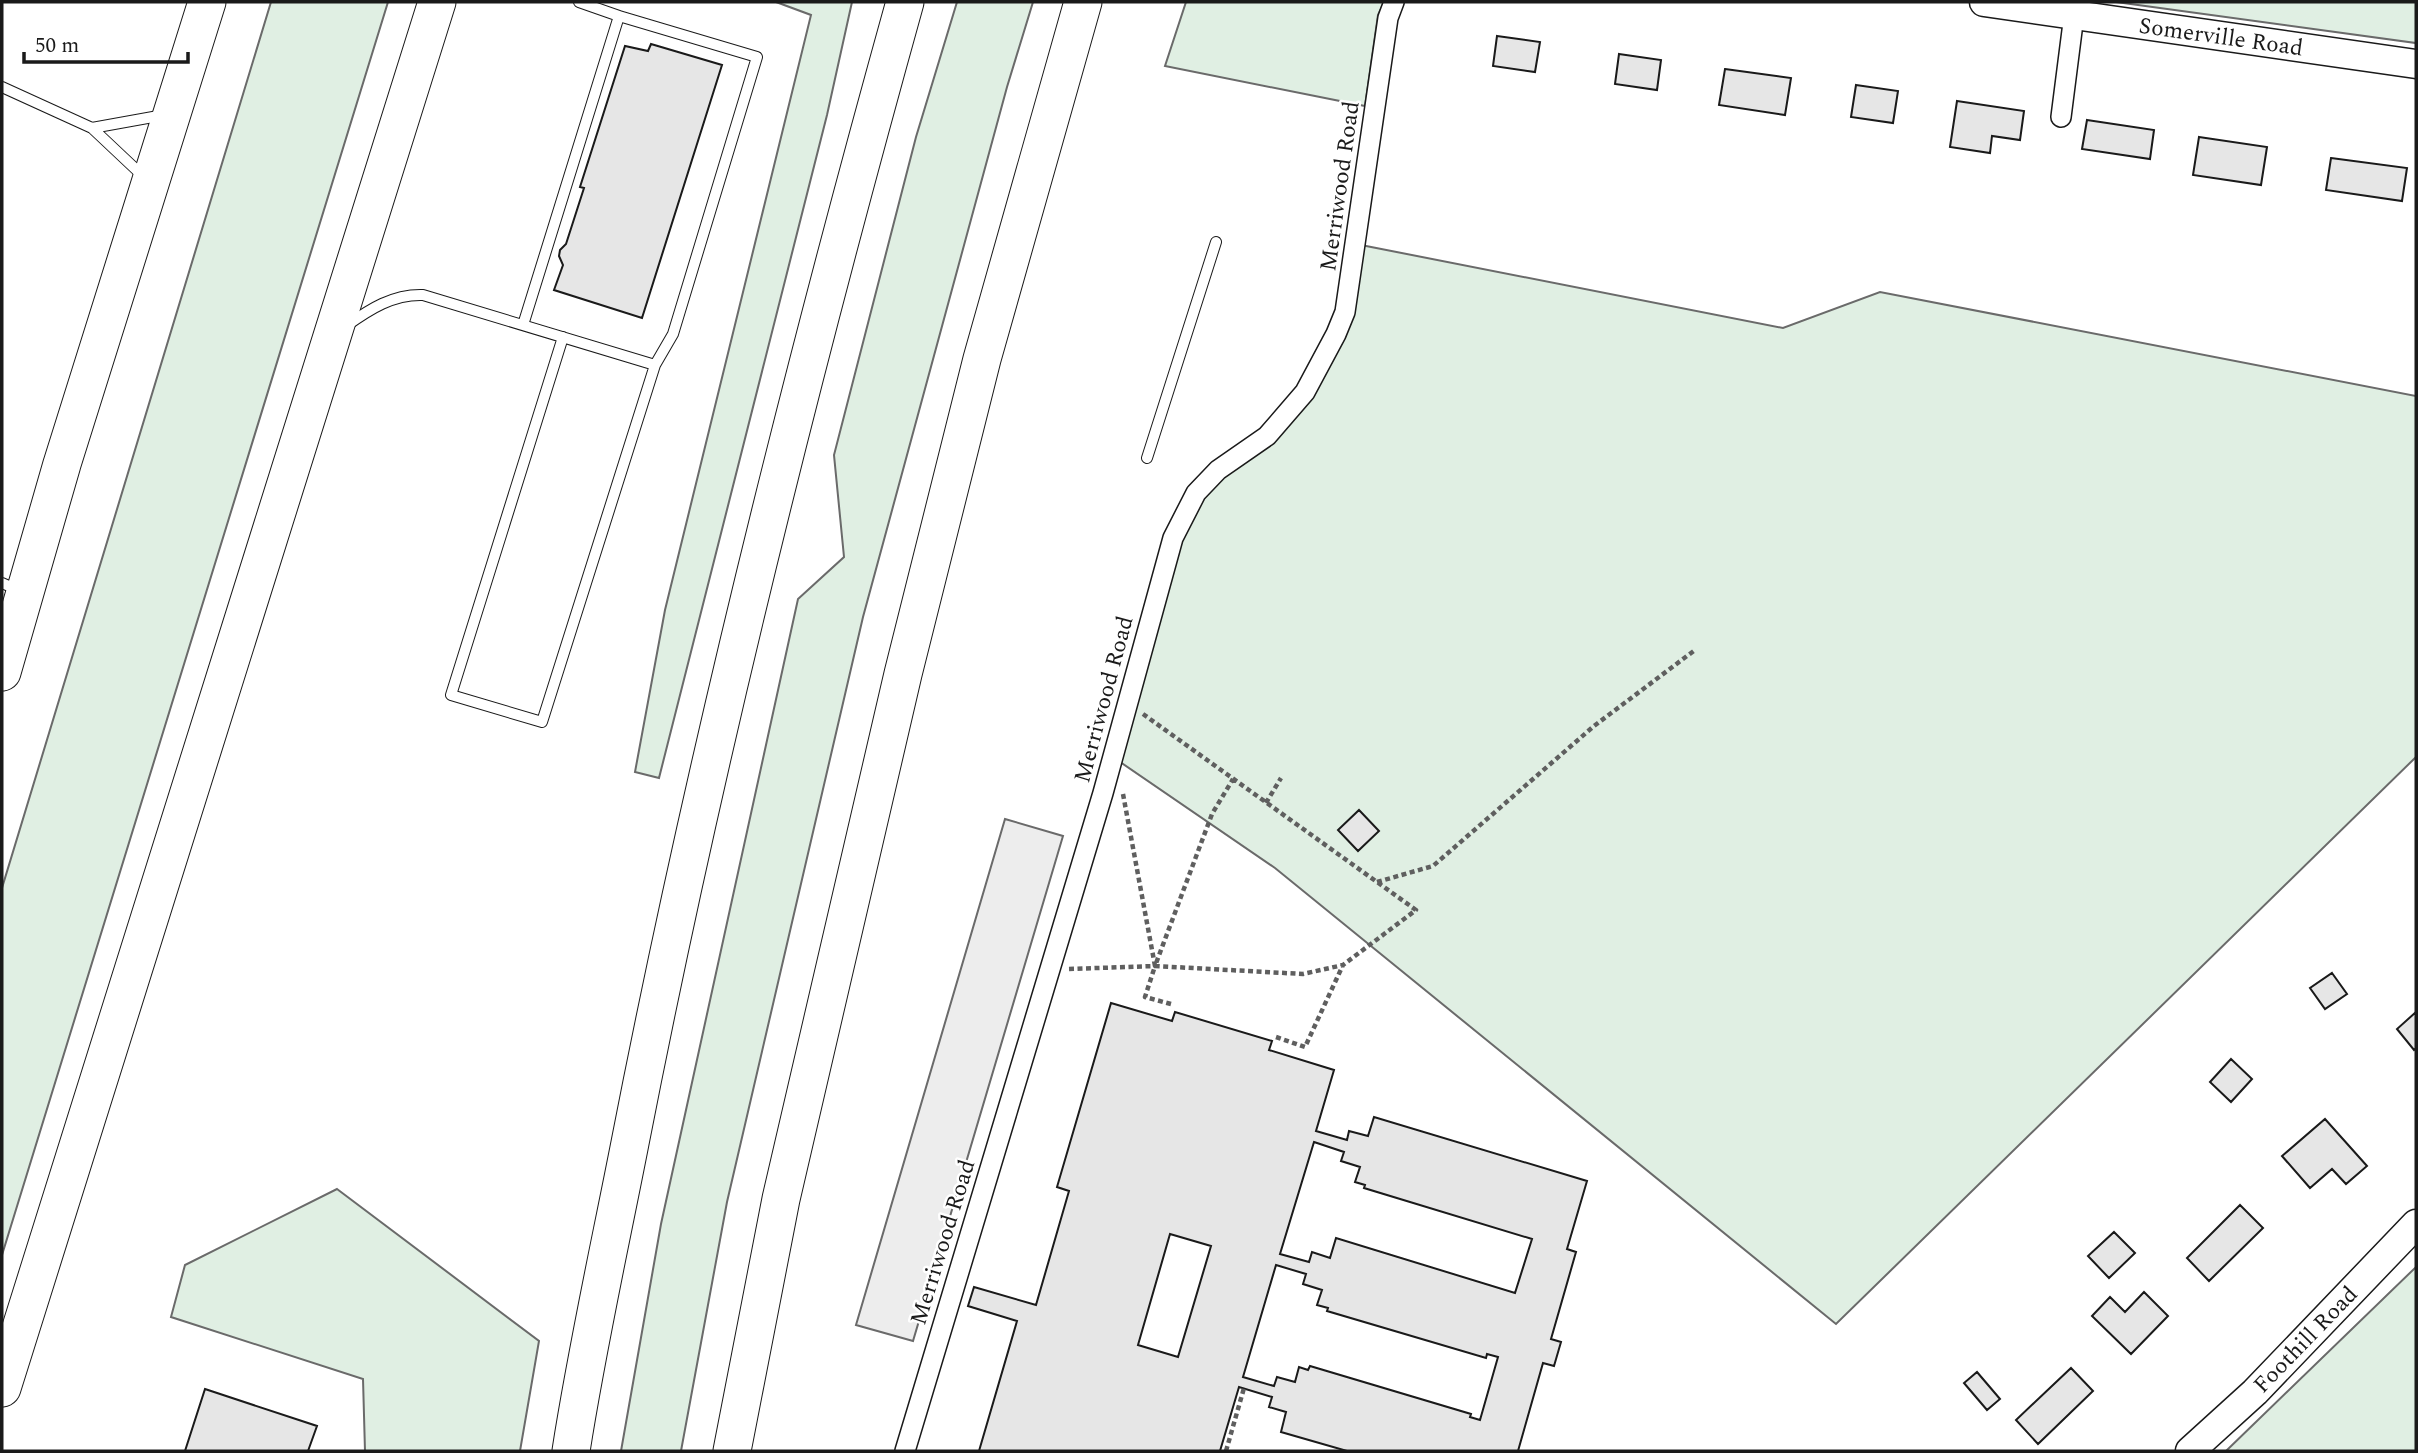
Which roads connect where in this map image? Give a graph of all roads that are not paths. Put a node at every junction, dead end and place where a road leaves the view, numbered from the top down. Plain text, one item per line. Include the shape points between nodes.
1 (207, 2) edge
2 (436, 2) edge
3 (579, 2) edge
4 (905, 2) edge
5 (1083, 2) edge
6 (1394, 2) edge
7 (1984, 2) edge
8 (2074, 15) junction
9 (619, 16) junction
10 (2416, 64) edge
11 (2, 87) edge
12 (173, 113) junction
13 (2060, 117) dead end
14 (92, 128) junction
15 (151, 185) junction
16 (1216, 242) dead end
17 (523, 325) junction
18 (331, 337) junction
19 (563, 337) junction
20 (655, 365) junction
21 (1147, 458) dead end
22 (13, 588) edge
23 (2, 672) edge
24 (2416, 1224) edge
25 (2, 1388) edge
26 (571, 1451) edge
27 (732, 1451) edge
28 (905, 1451) edge
29 (2190, 1451) edge

1 - 12 highway
2 - 18 highway
3 - 9 lane
4 - 26 highway via 814,334 734,657 653,1026
5 - 27 highway via 982,359 903,674 781,1199
6 - 28 street, Merriwood Road via 1345,312 1304,392 1267,436 1218,470 1196,493 1173,538 1135,709 1086,845
7 - 8 street, Somerville Road
8 - 10 street, Somerville Road
8 - 13 street
9 - 17 lane
9 - 20 lane via 757,57 673,334
11 - 14 lane
12 - 14 lane
12 - 15 highway
14 - 15 lane
15 - 22 highway via 62,464
16 - 21 lane
17 - 18 lane via 410,295 373,307
17 - 19 lane
18 - 25 highway
19 - 20 lane
19 - 20 lane via 451,695 542,722
22 - 23 highway
24 - 29 street, Foothill Road via 2255,1392

